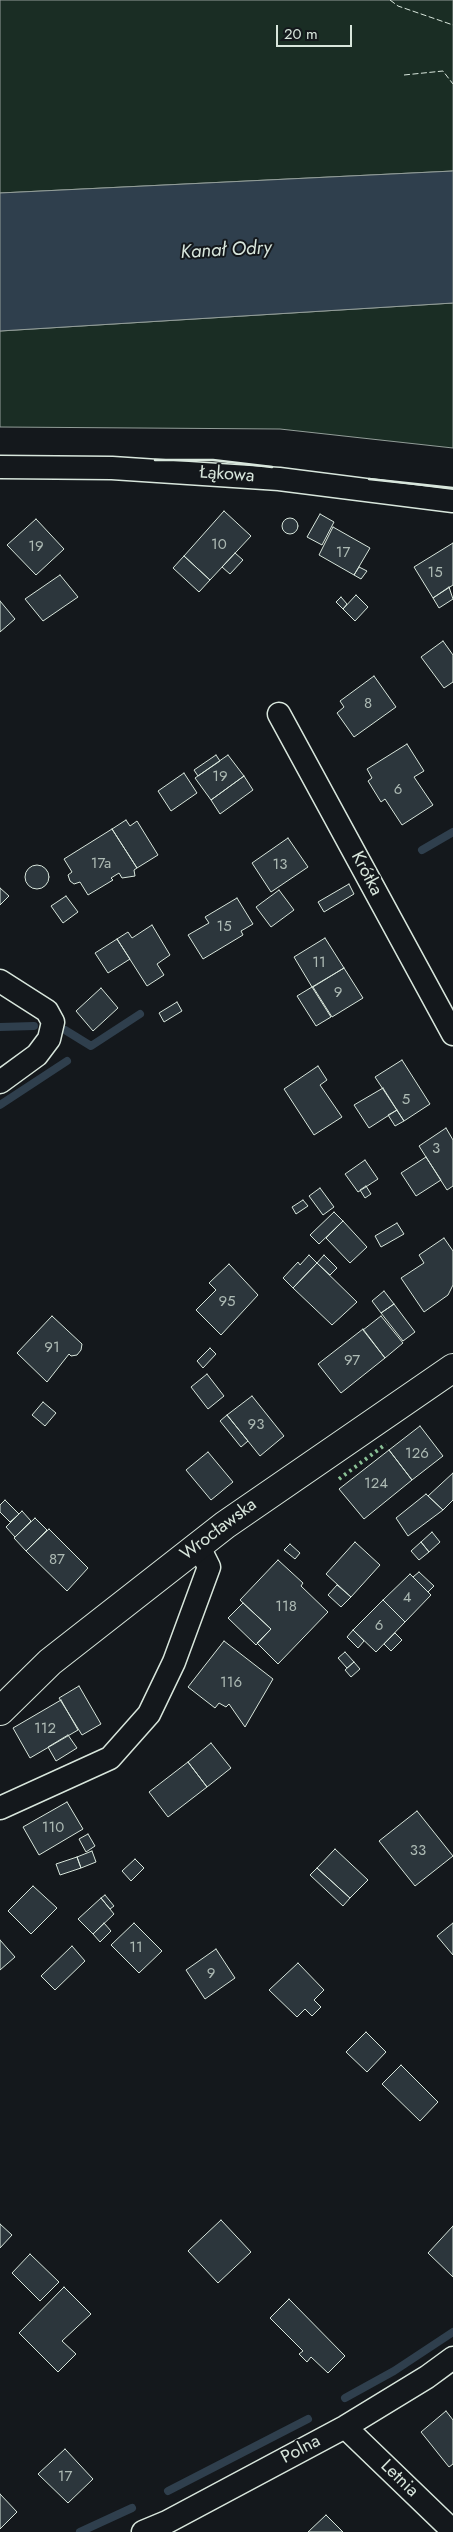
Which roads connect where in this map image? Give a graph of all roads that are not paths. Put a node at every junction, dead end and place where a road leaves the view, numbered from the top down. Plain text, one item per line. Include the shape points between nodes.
1 (0, 467) edge
2 (453, 502) edge
3 (279, 714) dead end
4 (0, 981) edge
5 (453, 1034) edge
6 (0, 1082) edge
7 (453, 1368) edge
8 (198, 1545) junction
9 (0, 1710) edge
10 (0, 1808) edge
11 (453, 2358) edge
12 (345, 2426) junction
13 (453, 2531) edge
14 (143, 2532) edge

1 - 2 street, Łąkowa via 112,468 278,479
3 - 5 street, Krótka
4 - 6 street via 46,1011 53,1022 50,1039 37,1055
7 - 8 main road, Wrocławska
8 - 9 main road, Wrocławska via 50,1662
8 - 10 street via 209,1567 174,1662 149,1714 110,1758
11 - 12 street, Polna via 420,2382
12 - 13 street, Letnia
12 - 14 street, Polna

